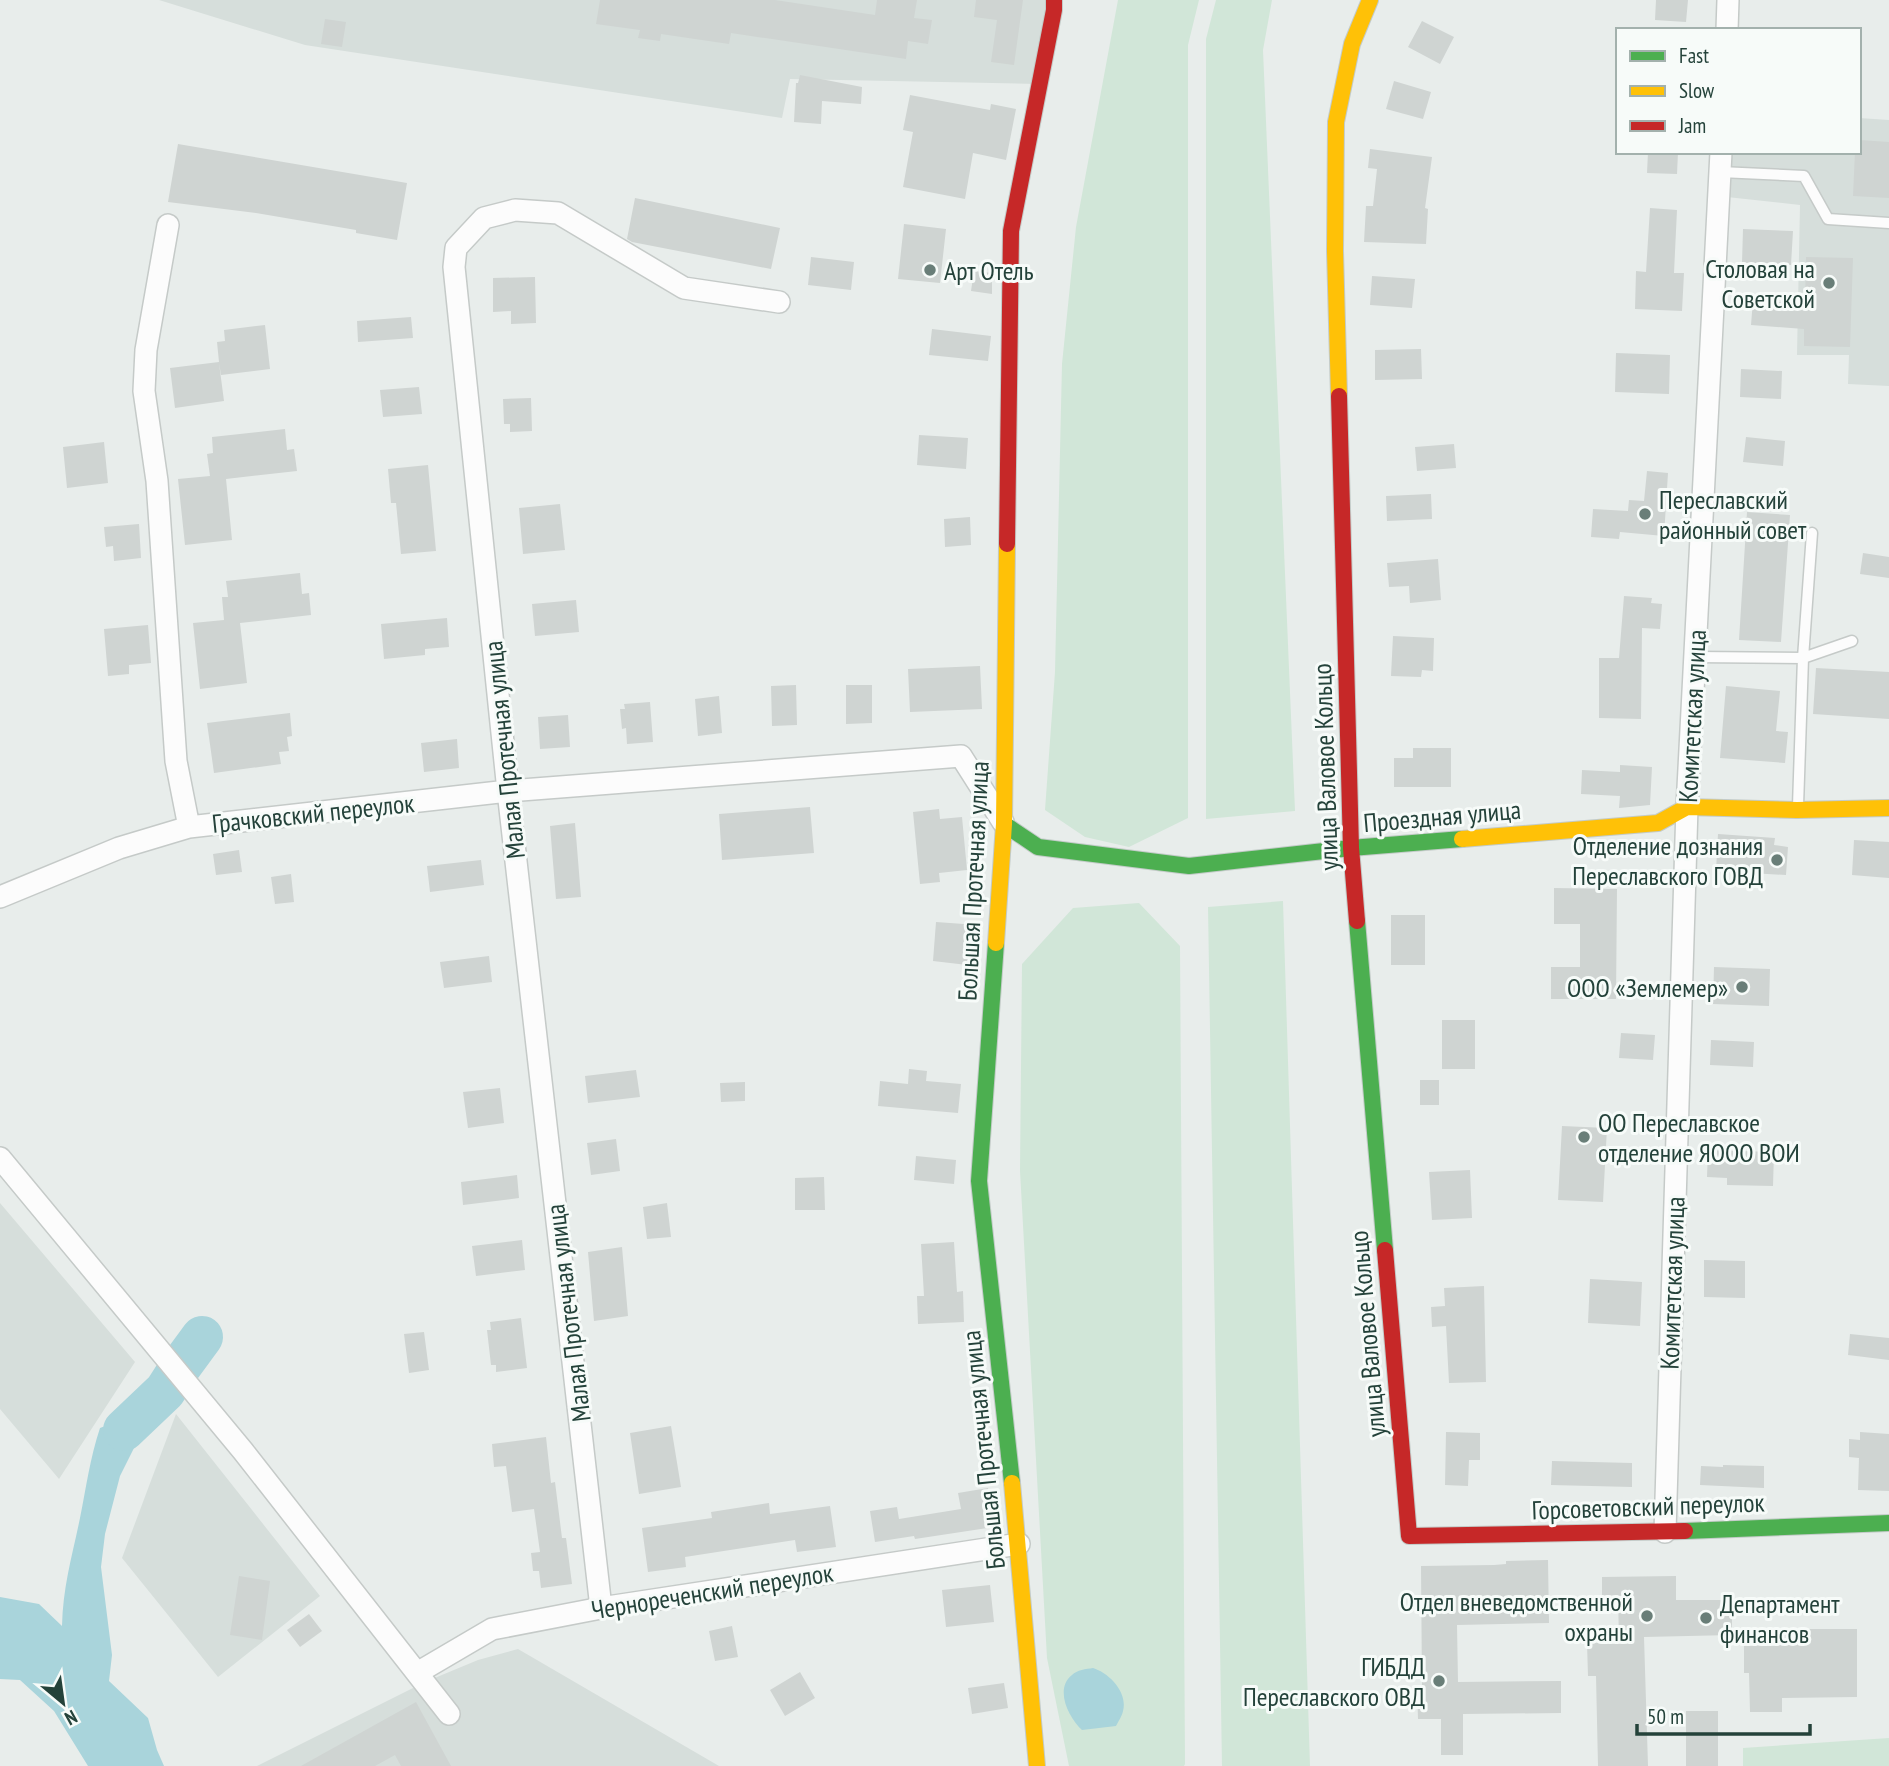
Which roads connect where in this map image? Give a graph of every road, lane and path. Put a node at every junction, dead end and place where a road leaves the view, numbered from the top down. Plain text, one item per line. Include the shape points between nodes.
1 (1370, 0) edge
2 (1728, 0) edge
3 (1055, 3) edge
4 (1727, 28) edge
5 (1720, 162) edge
6 (1889, 223) edge
7 (168, 225) dead end
8 (779, 302) dead end
9 (1812, 533) dead end
10 (1852, 641) dead end
11 (1695, 657) junction
12 (1803, 658) junction
13 (508, 791) junction
14 (1687, 807) junction
15 (1889, 808) edge
16 (1797, 810) junction
17 (1004, 824) junction
18 (189, 827) junction
19 (1351, 848) junction
20 (0, 897) edge
21 (0, 1158) edge
22 (1889, 1523) edge
23 (1665, 1532) junction
24 (1409, 1536) joint
25 (1019, 1544) junction
26 (601, 1608) junction
27 (417, 1673) junction
28 (449, 1714) dead end
29 (1037, 1766) edge

1 - 19 street, улица Валовое Кольцо via 1352,44 1336,122 1335,251
2 - 4 street
3 - 17 street, Большая Протечная улица via 1011,231
5 - 6 lane via 1804,176 1828,219
5 - 11 street, Комитетская улица
7 - 18 street, Грачковский переулок via 146,350 144,391 157,481 176,761
8 - 13 street, Малая Протечная улица via 684,288 558,213 515,210 484,218 456,247 454,267
9 - 12 lane
10 - 12 lane
11 - 12 lane
11 - 14 street, Комитетская улица
12 - 16 lane
13 - 17 street, Грачковский переулок via 961,756
13 - 18 street, Грачковский переулок
13 - 26 street, Малая Протечная улица
14 - 16 street, Проездная улица
14 - 19 street, Проездная улица via 1658,823
14 - 23 street, Комитетская улица
15 - 16 street, Проездная улица
17 - 19 street, Проездная улица via 1038,847 1189,866
17 - 25 street, Большая Протечная улица via 979,1181
18 - 20 street via 119,848
19 - 24 street, улица Валовое Кольцо
21 - 27 street via 243,1451
22 - 23 street, Горсоветовский переулок
23 - 24 street, Горсоветовский переулок
25 - 26 street, Чернореченский переулок
25 - 29 street, Большая Протечная улица
26 - 27 street, Чернореченский переулок via 492,1629
27 - 28 street

